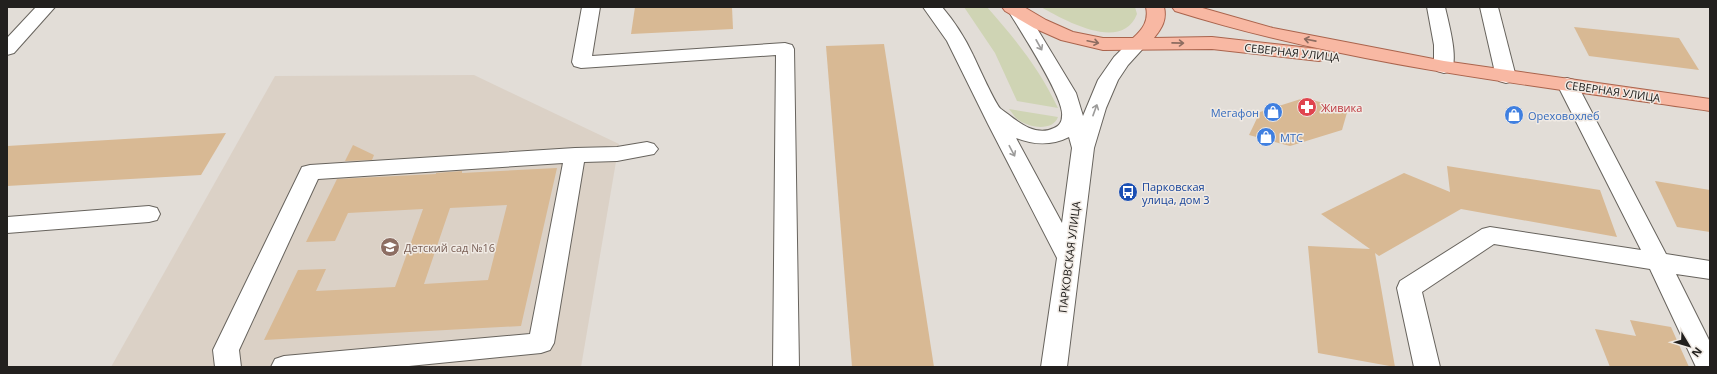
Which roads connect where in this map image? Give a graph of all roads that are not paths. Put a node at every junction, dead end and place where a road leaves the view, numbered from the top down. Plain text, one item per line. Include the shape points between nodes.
1 (46, 7) edge
2 (591, 7) edge
3 (932, 7) edge
4 (1155, 7) edge
5 (1181, 7) edge
6 (1436, 7) edge
7 (1489, 7) edge
8 (1014, 10) edge
9 (1139, 43) junction
10 (7, 48) edge
11 (1444, 67) junction
12 (1506, 77) junction
13 (1567, 84) junction
14 (987, 104) junction
15 (1710, 105) edge
16 (1073, 115) junction
17 (1083, 148) junction
18 (647, 149) dead end
19 (575, 155) junction
20 (149, 214) dead end
21 (7, 225) edge
22 (1068, 257) junction
23 (1658, 261) junction
24 (1710, 270) edge
25 (228, 367) edge
26 (284, 367) edge
27 (786, 367) edge
28 (1056, 367) edge
29 (1427, 367) edge
30 (1709, 367) edge

1 - 10 street
2 - 27 street via 581,62 785,49
3 - 14 street via 960,48
4 - 9 main road via 1157,18 1147,36
11 -> 5 main road, СЕВЕРНАЯ УЛИЦА via 1272,33
6 - 11 street
7 - 12 street
8 -> 9 main road, СЕВЕРНАЯ УЛИЦА via 1067,36 1089,42 1117,45
8 -> 16 street, ПАРКОВСКАЯ УЛИЦА via 1066,93
9 -> 11 main road, СЕВЕРНАЯ УЛИЦА via 1212,43
17 -> 9 street, ПАРКОВСКАЯ УЛИЦА via 1108,80 1121,61
11 - 12 main road, СЕВЕРНАЯ УЛИЦА
12 - 13 main road, СЕВЕРНАЯ УЛИЦА
13 - 15 main road, СЕВЕРНАЯ УЛИЦА
13 - 23 street
14 - 16 street via 1014,129 1032,137 1045,138 1058,134 1069,127
14 -> 22 street
16 - 17 street, ПАРКОВСКАЯ УЛИЦА
17 - 22 street, ПАРКОВСКАЯ УЛИЦА
18 - 19 street via 617,154
19 - 25 street via 310,172 226,350
19 - 26 street via 541,343
20 - 21 street
22 - 28 street, ПАРКОВСКАЯ УЛИЦА
23 - 24 street
23 - 29 street via 1490,235 1409,288
23 - 30 street

